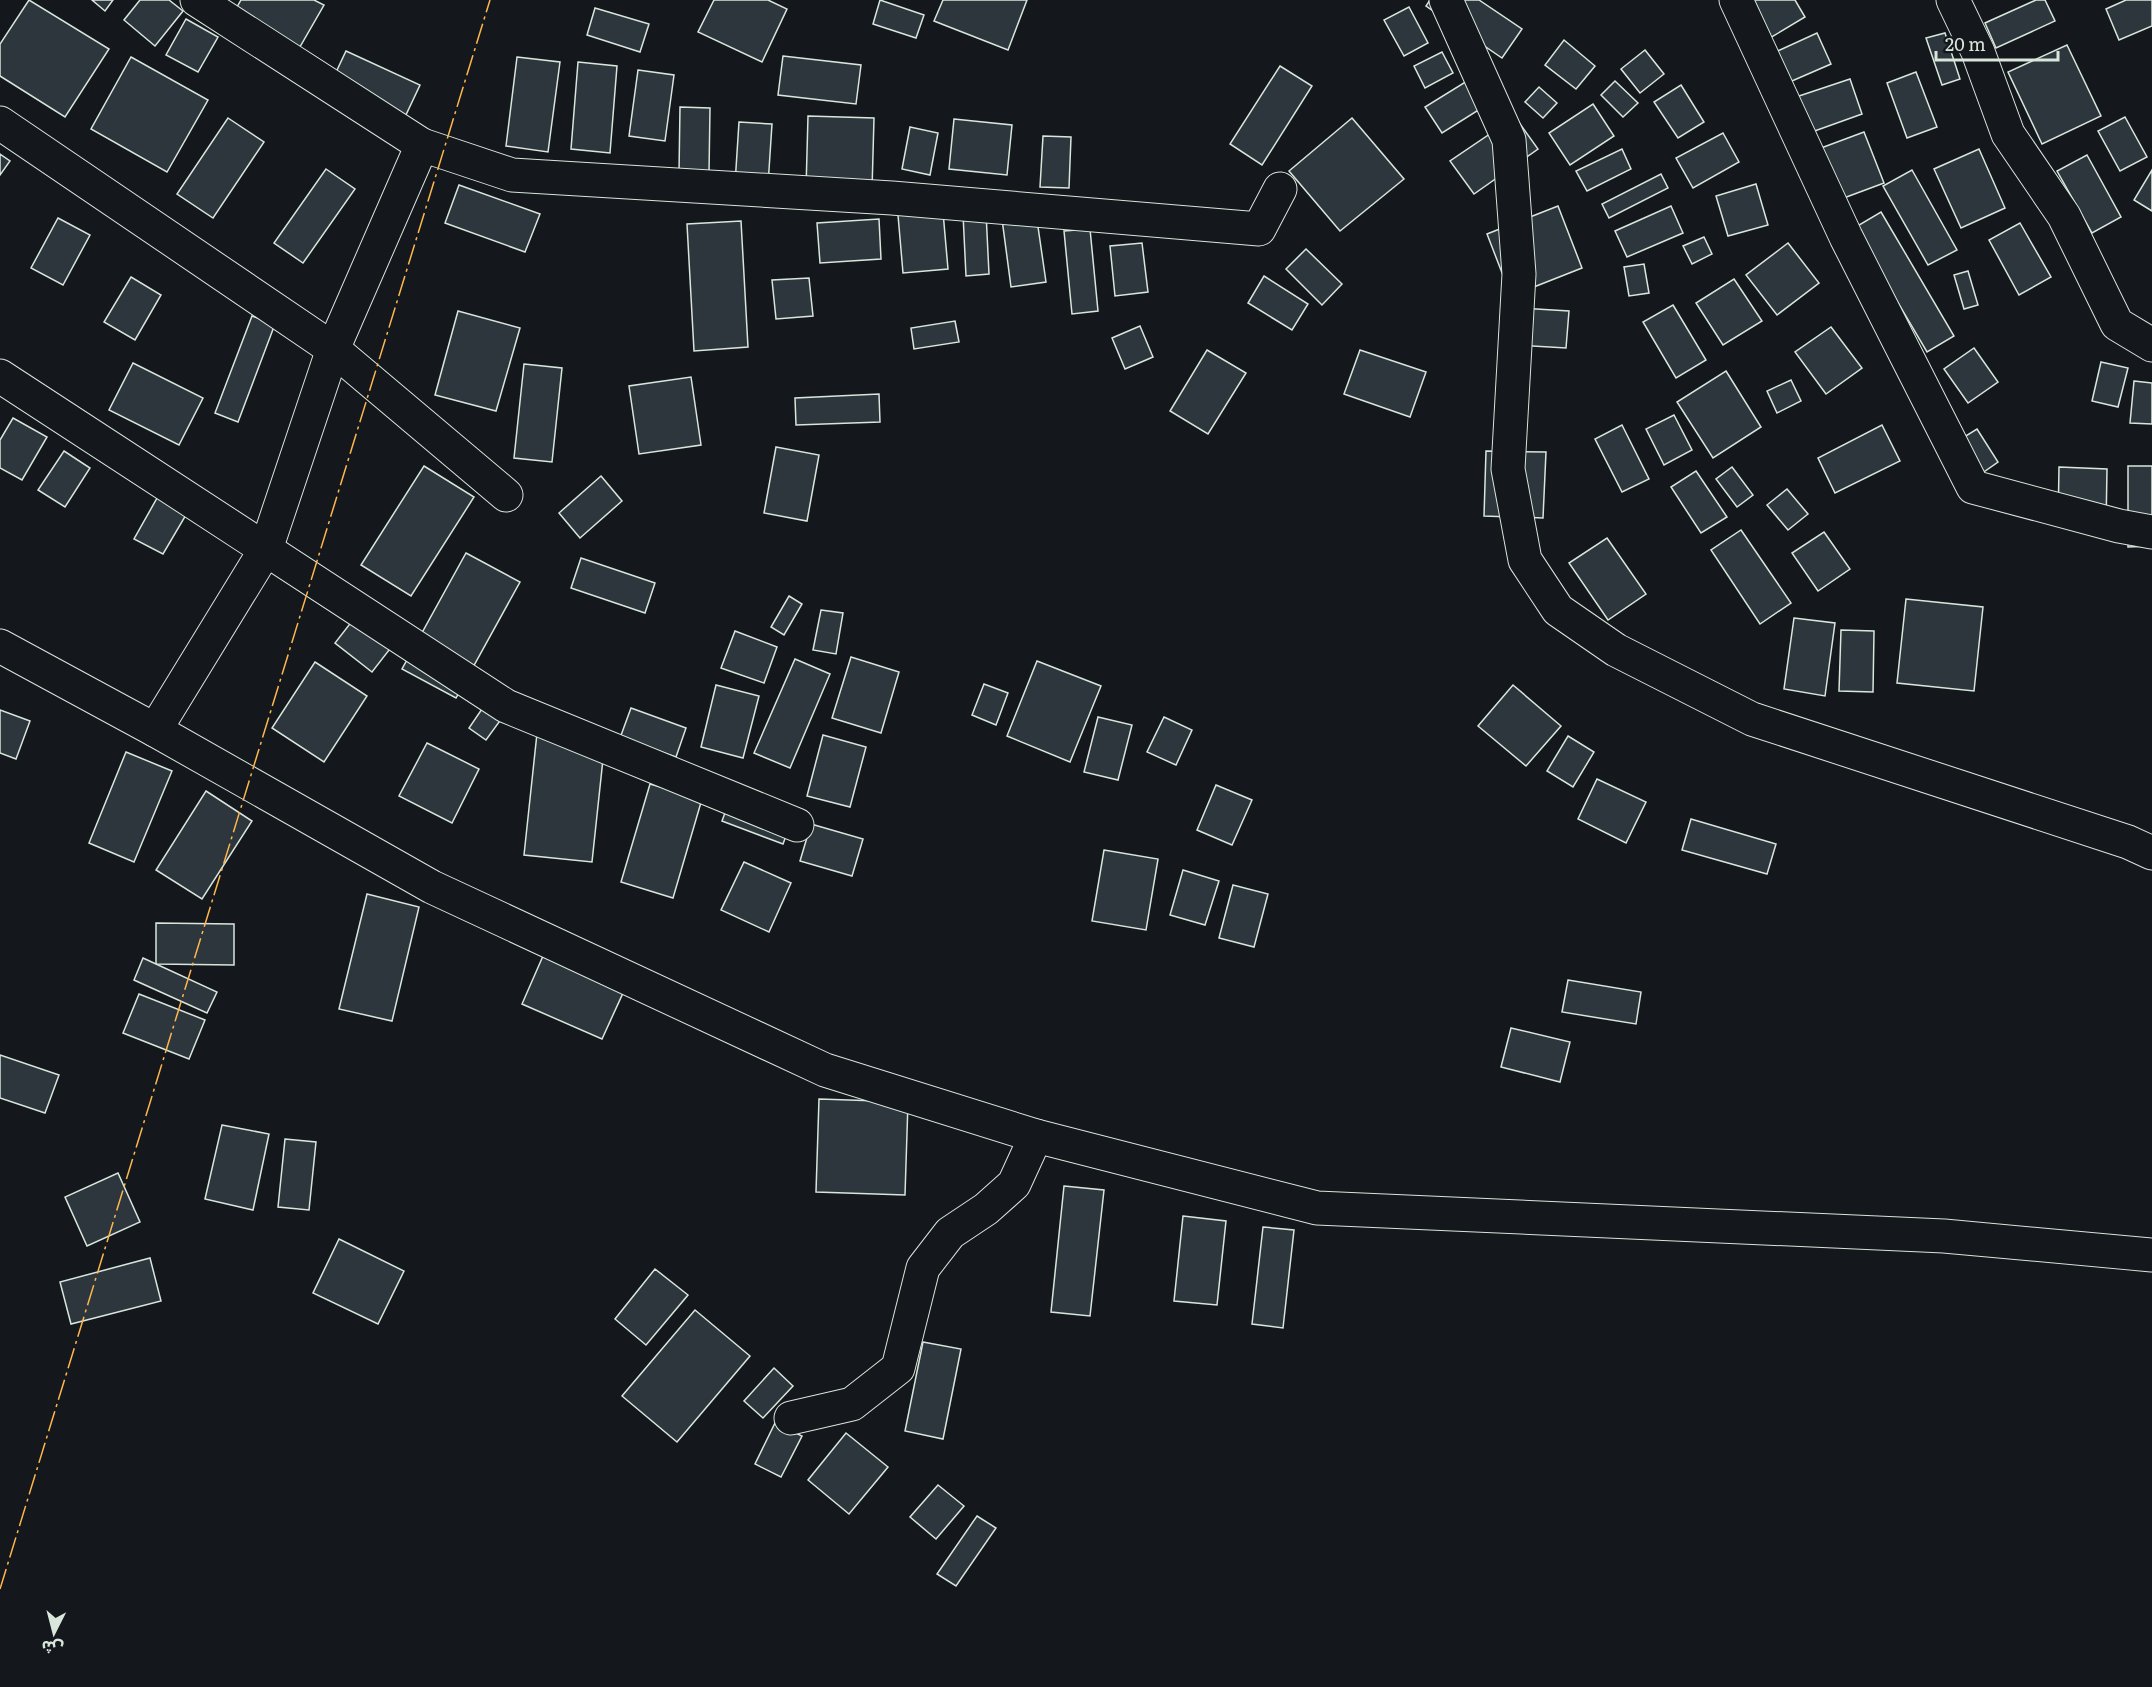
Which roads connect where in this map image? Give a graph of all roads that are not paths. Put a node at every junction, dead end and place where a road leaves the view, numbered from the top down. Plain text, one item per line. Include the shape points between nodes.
1 (197, 0) edge
2 (1446, 0) edge
3 (1736, 0) edge
4 (1953, 0) edge
5 (0, 123) edge
6 (422, 145) junction
7 (1280, 189) dead end
8 (2152, 345) edge
9 (333, 348) junction
10 (0, 376) edge
11 (506, 495) dead end
12 (2152, 532) edge
13 (266, 549) junction
14 (0, 646) edge
15 (155, 730) junction
16 (797, 825) dead end
17 (2152, 853) edge
18 (1036, 1136) junction
19 (2152, 1255) edge
20 (791, 1418) dead end

1 - 6 street
2 - 17 street via 1509,140 1519,274 1508,469 1525,560 1558,610 1616,650 1752,719
3 - 12 street via 1846,237 1973,487
4 - 8 street via 1978,52 2008,134 2064,216 2117,324
5 - 9 street
6 - 7 street via 512,175 892,198 1259,229
6 - 9 street
9 - 11 street
9 - 13 street
10 - 13 street
13 - 15 street
13 - 16 street via 506,706
14 - 15 street
15 - 18 street via 432,886 825,1070
18 - 19 street via 1317,1208 1944,1236
18 - 20 street via 1014,1184 950,1233 923,1268 898,1368 852,1404

